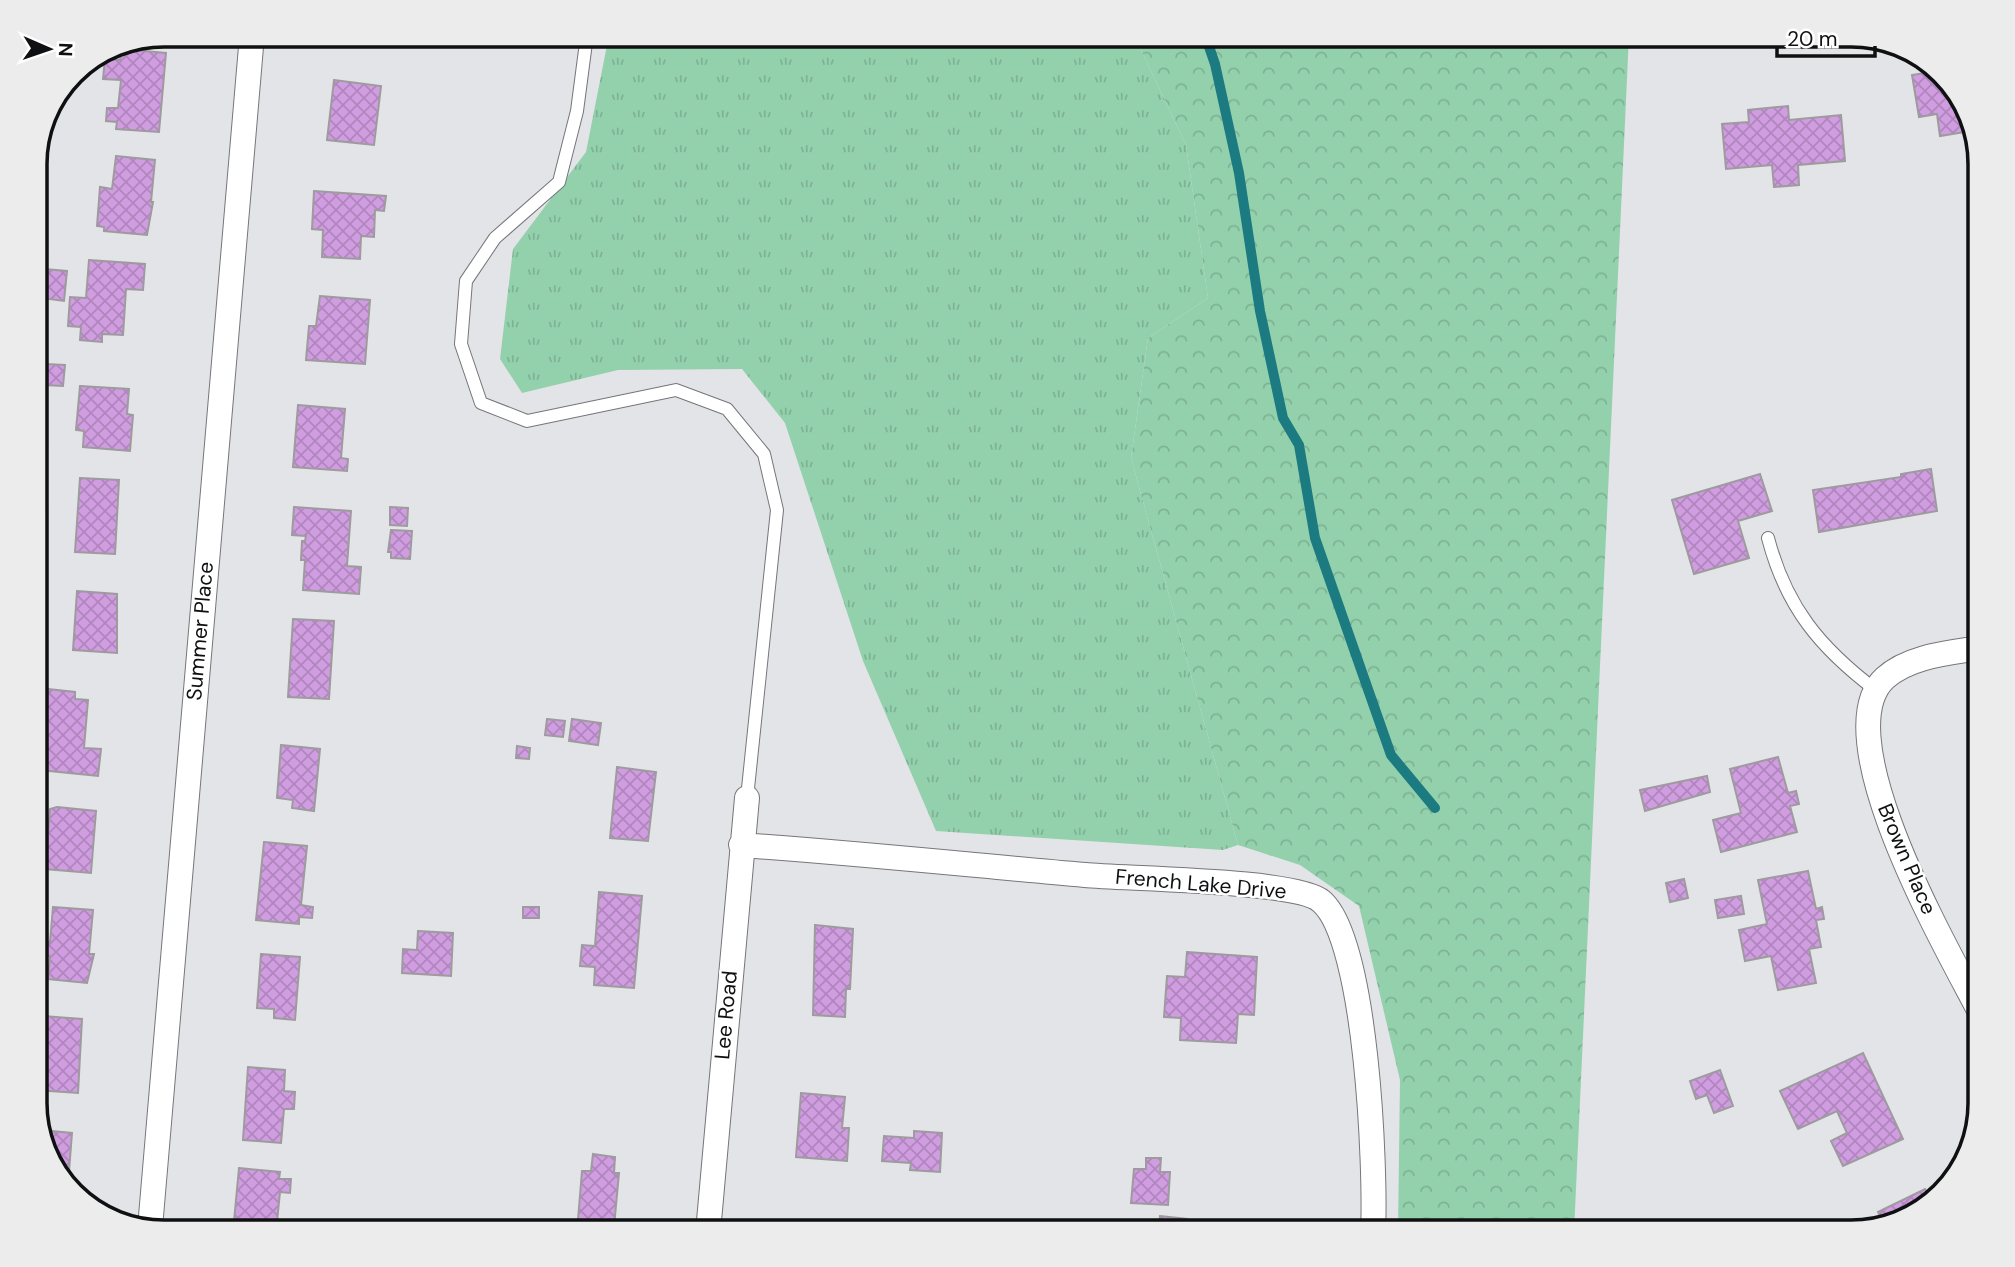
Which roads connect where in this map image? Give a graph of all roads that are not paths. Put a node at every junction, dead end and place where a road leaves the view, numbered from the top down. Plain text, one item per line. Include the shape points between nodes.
1 (251, 47) edge
2 (585, 47) edge
3 (1768, 538) dead end
4 (1968, 650) edge
5 (1875, 693) junction
6 (747, 798) joint
7 (741, 845) junction
8 (1968, 988) edge
9 (151, 1219) edge
10 (710, 1220) edge
11 (1374, 1220) edge

1 - 9 street, Summer Place
2 - 6 lane via 577,111 559,182 495,238 466,281 461,344 481,403 527,421 676,390 727,409 764,454 778,510
3 - 5 lane via 1777,574 1804,621
4 - 5 street via 1899,667 1882,680
5 - 8 street, Brown Place via 1869,751 1881,800 1914,882
6 - 7 street, Lee Road
7 - 10 street, Lee Road
7 - 11 street, French Lake Drive via 1271,887 1321,901 1342,936 1351,974 1369,1099

